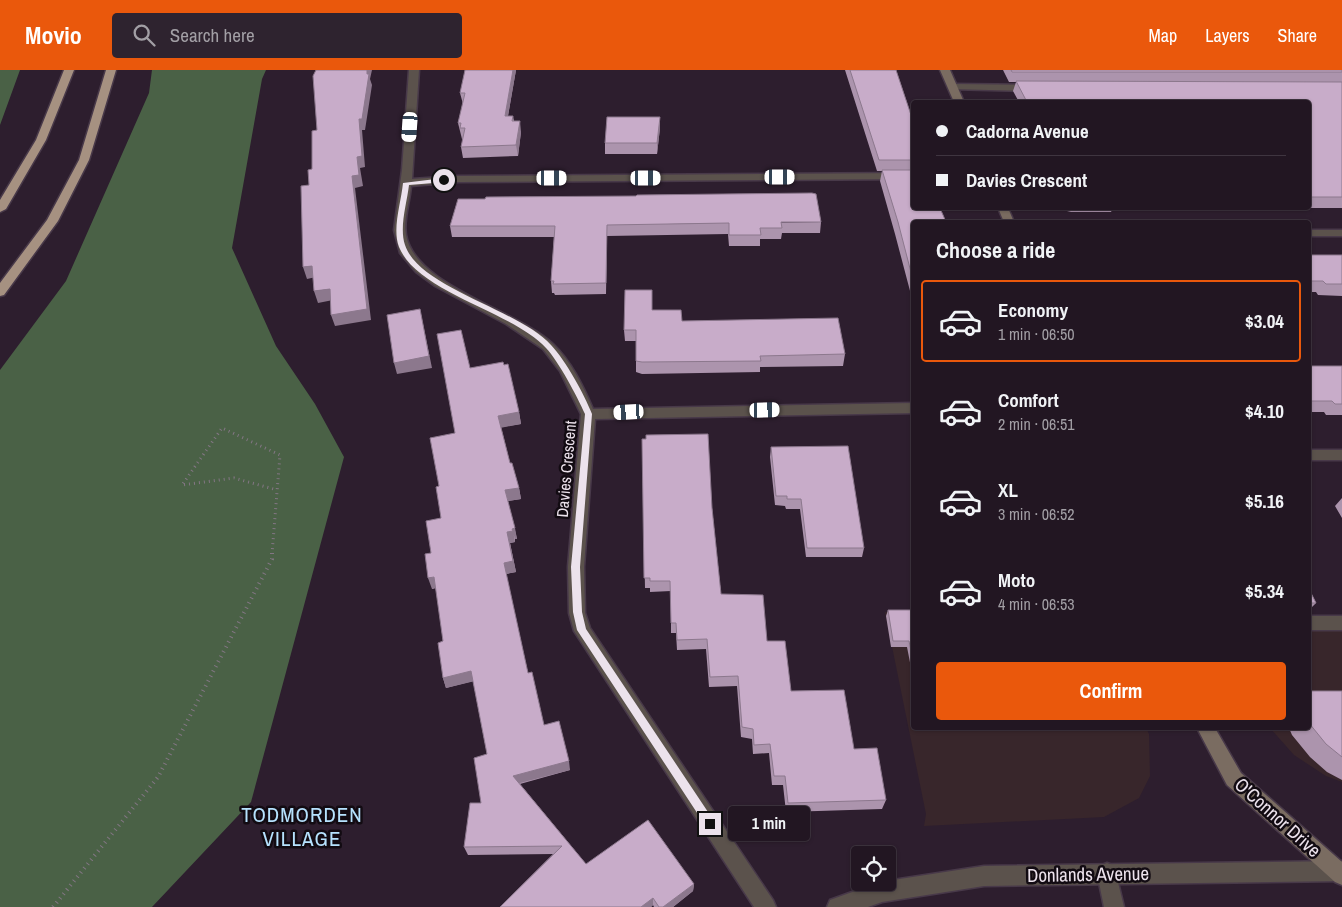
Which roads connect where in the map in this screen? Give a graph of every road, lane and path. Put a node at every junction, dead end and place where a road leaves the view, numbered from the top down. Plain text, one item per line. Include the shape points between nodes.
1 (69, 70) edge
2 (111, 70) edge
3 (414, 70) edge
4 (945, 70) edge
5 (952, 88) junction
6 (1044, 88) edge
7 (958, 100) edge
8 (911, 176) edge
9 (406, 183) junction
10 (0, 210) edge
11 (1311, 233) edge
12 (1342, 233) edge
13 (0, 292) edge
14 (911, 408) edge
15 (588, 414) junction
16 (1311, 455) edge
17 (1342, 455) edge
18 (277, 490) junction
19 (1311, 623) edge
20 (1342, 623) edge
21 (1207, 730) edge
22 (1341, 872) edge
23 (1107, 873) junction
24 (53, 907) edge
25 (766, 907) edge
26 (837, 907) edge
27 (1114, 907) edge

1 - 10 highway via 41,140
2 - 13 highway via 84,160 52,221
3 - 9 street, Davies Crescent
4 - 5 main road
5 - 6 street
5 - 7 main road
8 - 9 street via 458,179
9 - 15 street, Davies Crescent via 399,235 407,256 432,279 526,329 549,346
11 - 12 street
14 - 15 street
15 - 25 street, Davies Crescent via 576,567 577,612 582,630
16 - 17 street
18 - 18 path via 280,455 222,428 182,485 234,478
18 - 24 path via 272,559 158,777
19 - 20 street
21 - 22 main road, O'Connor Drive via 1234,780
22 - 23 street, Donlands Avenue
23 - 26 street, Donlands Avenue via 984,876 882,892
23 - 27 street

